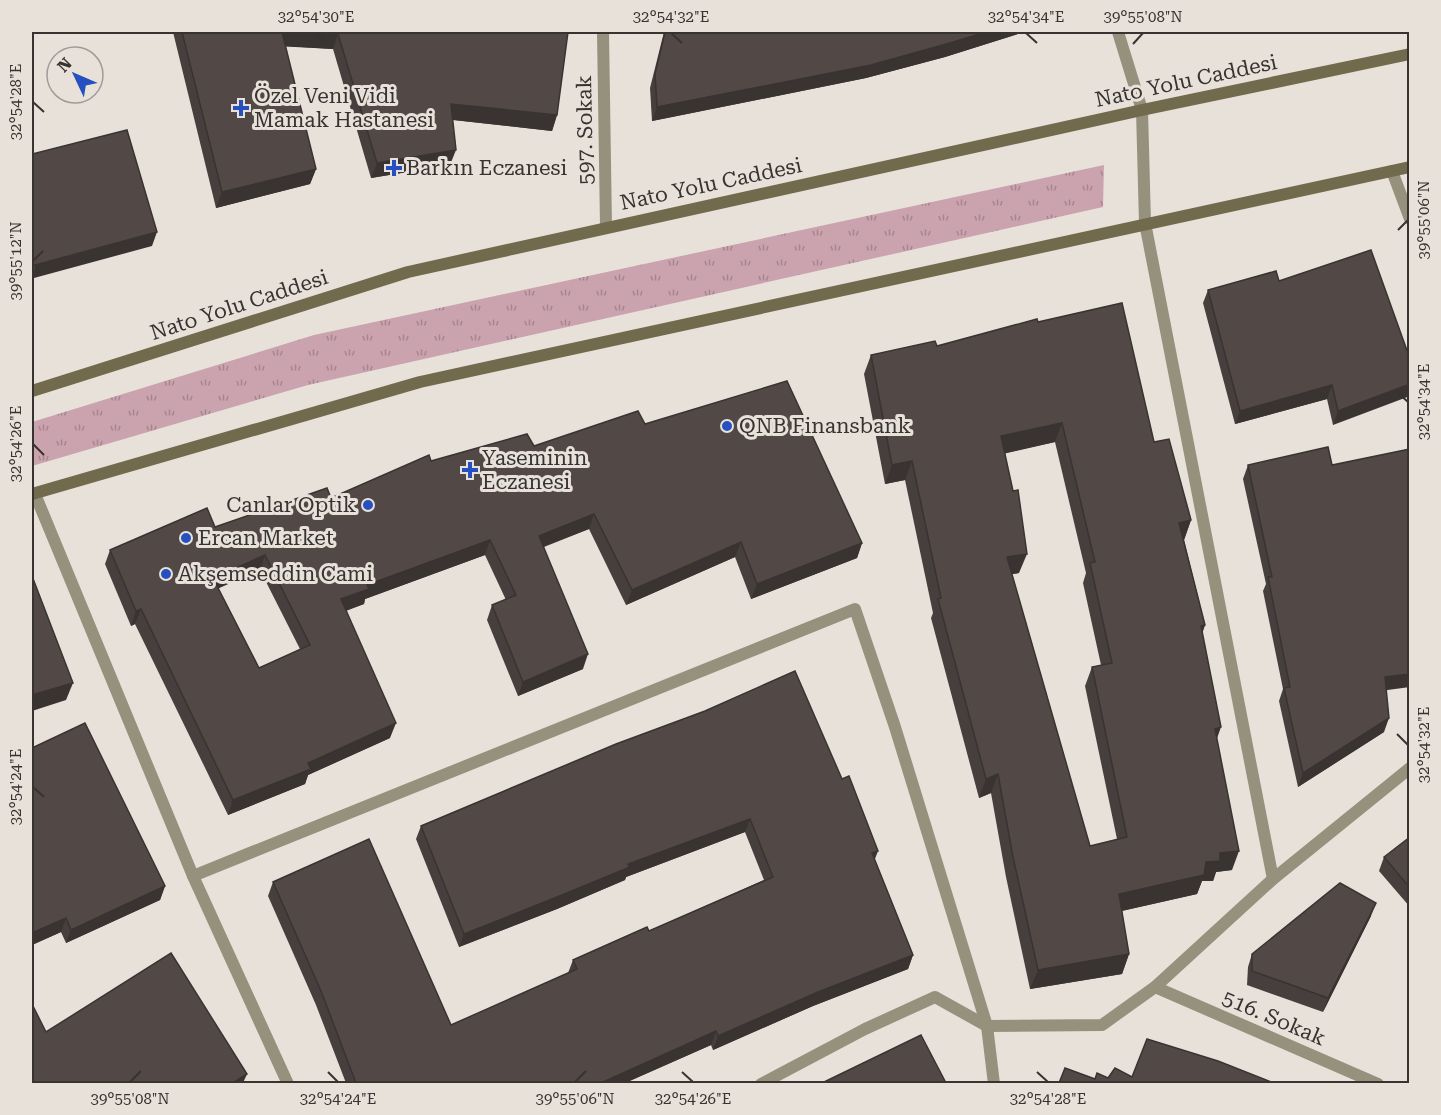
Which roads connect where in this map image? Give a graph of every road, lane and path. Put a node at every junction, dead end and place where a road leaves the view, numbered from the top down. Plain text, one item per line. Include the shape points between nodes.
1 (603, 32) edge
2 (1118, 32) edge
3 (1410, 54) edge
4 (1142, 110) junction
5 (1410, 167) edge
6 (1392, 171) junction
7 (1410, 219) edge
8 (1145, 223) junction
9 (606, 227) junction
10 (32, 391) edge
11 (33, 494) edge
12 (1410, 768) edge
13 (193, 876) junction
14 (1273, 879) junction
15 (1155, 987) junction
16 (987, 1026) junction
17 (288, 1083) edge
18 (760, 1083) edge
19 (994, 1083) edge
20 (1378, 1083) edge

1 - 9 street, 597. Sokak
2 - 4 street
3 - 4 main road, Nato Yolu Caddesi
4 - 8 street
4 - 9 main road, Nato Yolu Caddesi
5 - 6 main road
6 - 7 street
6 - 8 main road
8 - 11 main road via 420,382
8 - 14 street
9 - 10 main road, Nato Yolu Caddesi via 408,272
11 - 13 street
12 - 14 street
13 - 16 street via 855,609
13 - 17 street
14 - 15 street
15 - 16 street via 1102,1025
15 - 20 street, 516. Sokak
16 - 18 street via 935,997
16 - 19 street

